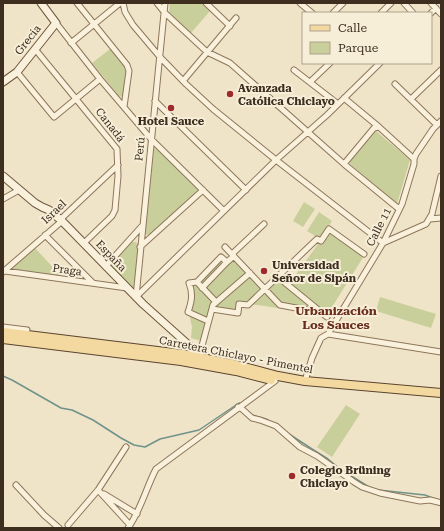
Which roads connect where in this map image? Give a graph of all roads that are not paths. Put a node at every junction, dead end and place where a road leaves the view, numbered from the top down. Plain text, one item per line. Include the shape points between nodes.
1 (42, 3) edge
2 (77, 3) edge
3 (120, 3) edge
4 (123, 3) edge
5 (156, 3) edge
6 (166, 3) edge
7 (206, 3) edge
8 (300, 3) edge
9 (343, 3) edge
10 (391, 3) edge
11 (404, 3) edge
12 (430, 3) edge
13 (436, 8) junction
14 (311, 12) edge
15 (334, 12) edge
16 (382, 12) edge
17 (413, 12) edge
18 (432, 12) edge
19 (164, 13) junction
20 (441, 14) edge
21 (236, 18) dead end
22 (56, 23) junction
23 (94, 24) junction
24 (230, 26) junction
25 (71, 43) junction
26 (35, 48) junction
27 (207, 52) junction
28 (160, 57) junction
29 (329, 64) edge
30 (379, 64) edge
31 (294, 70) dead end
32 (441, 70) edge
33 (17, 72) junction
34 (100, 79) junction
35 (183, 81) junction
36 (3, 82) edge
37 (310, 82) junction
38 (395, 84) dead end
39 (344, 98) junction
40 (77, 99) junction
41 (411, 99) junction
42 (155, 101) junction
43 (338, 104) junction
44 (124, 107) junction
45 (439, 123) edge
46 (379, 127) junction
47 (308, 132) junction
48 (152, 139) junction
49 (414, 159) junction
50 (276, 160) junction
51 (344, 164) junction
52 (118, 165) junction
53 (3, 176) edge
54 (441, 176) edge
55 (19, 190) junction
56 (203, 190) junction
57 (246, 190) junction
58 (3, 199) edge
59 (399, 210) junction
60 (224, 211) junction
61 (430, 218) junction
62 (441, 218) edge
63 (62, 221) junction
64 (264, 224) dead end
65 (143, 225) junction
66 (45, 235) junction
67 (84, 243) junction
68 (384, 243) junction
69 (140, 246) junction
70 (225, 247) dead end
71 (364, 254) dead end
72 (233, 255) junction
73 (227, 262) junction
74 (106, 266) junction
75 (4, 271) edge
76 (207, 271) junction
77 (250, 273) junction
78 (213, 277) junction
79 (278, 277) junction
80 (196, 282) junction
81 (93, 283) junction
82 (127, 288) junction
83 (202, 288) junction
84 (265, 289) junction
85 (136, 297) junction
86 (216, 302) junction
87 (212, 309) junction
88 (322, 313) junction
89 (327, 317) dead end
90 (208, 321) junction
91 (3, 327) edge
92 (27, 330) joint
93 (3, 332) edge
94 (328, 334) junction
95 (3, 339) edge
96 (70, 341) junction
97 (441, 352) edge
98 (199, 357) junction
99 (275, 380) junction
100 (305, 381) junction
101 (441, 393) edge
102 (441, 398) edge
103 (240, 406) junction
104 (126, 448) dead end
105 (16, 485) dead end
106 (98, 490) junction
107 (441, 503) edge
108 (137, 514) junction
109 (68, 525) dead end
110 (129, 526) edge
111 (59, 528) edge

1 - 22 street, Grecia
2 - 23 street
3 - 23 street
4 - 28 street via 133,25
5 - 19 street
6 - 19 street, Perú
7 - 24 street
8 - 14 street
9 - 15 street
10 - 16 street
11 - 17 street
12 - 13 street
13 - 18 street
13 - 20 street
19 - 27 street
19 - 28 street, Perú
21 - 24 street
22 - 25 street
22 - 26 street, Grecia
23 - 25 street
23 - 44 street via 127,65 129,71
24 - 27 street
25 - 34 street
26 - 33 street, Grecia
26 - 40 street, Canadá
27 - 35 street
27 - 47 street via 230,64
28 - 35 street
28 - 42 street, Perú
29 - 37 street
30 - 39 street
31 - 37 street
32 - 41 street
33 - 36 street, Grecia
33 - 40 street via 54,117
34 - 40 street
34 - 44 street
35 - 50 street
37 - 43 street
38 - 41 street
39 - 43 street
39 - 46 street
40 - 52 street, Canadá via 117,150
41 - 45 street
42 - 48 street, Perú
42 - 57 street
43 - 47 street
44 - 48 street
45 - 49 street, Calle 11
46 - 49 street
46 - 51 street via 374,128
47 - 50 street
47 - 51 street
48 - 56 street
48 - 65 street, Perú
49 - 59 street, Calle 11
50 - 57 street
50 - 68 street
51 - 59 street
52 - 63 street, Israel via 63,217
52 - 67 street, Canadá via 115,210
53 - 55 street, España
54 - 61 street
55 - 58 street
55 - 63 street, España
56 - 60 street
56 - 69 street
57 - 60 street
59 - 68 street, Calle 11
60 - 85 street
61 - 62 street
61 - 68 street via 426,224
63 - 66 street, Israel
63 - 67 street, España
64 - 72 street
65 - 69 street, Perú
65 - 74 street
66 - 75 street, Israel
66 - 81 street
67 - 74 street, España
68 - 94 street, Calle 11
69 - 85 street, Perú
70 - 72 street
71 - 79 street via 329,228 320,241 317,239
72 - 73 street
72 - 77 street
73 - 76 street via 221,257
73 - 78 street
74 - 82 street, España
75 - 81 street, Praga
76 - 78 street
76 - 80 street
77 - 84 street
77 - 86 street
78 - 83 street
79 - 84 street
79 - 88 street
80 - 83 street
80 - 90 street via 189,282 192,296 188,312
81 - 82 street, Praga
82 - 85 street, España
83 - 86 street
84 - 87 street via 248,305 239,304 238,313
84 - 88 street via 280,305
85 - 98 street, España
86 - 87 street
87 - 90 street
88 - 89 street
90 - 98 street
91 - 92 street
92 - 96 main road
93 - 96 main road, Carretera Chiclayo - Pimentel
94 - 97 street
94 - 100 street, Calle 11 via 322,338 312,358
95 - 99 main road, Carretera Chiclayo - Pimentel via 181,361
96 - 98 main road, Carretera Chiclayo - Pimentel
98 - 100 main road, Carretera Chiclayo - Pimentel
99 - 102 main road, Carretera Chiclayo - Pimentel via 306,386
99 - 103 street
100 - 101 main road, Carretera Chiclayo - Pimentel
103 - 107 street via 252,418 276,426 300,447 362,487 380,493
103 - 108 street via 156,469
104 - 106 street
105 - 111 street
106 - 108 street
106 - 109 street
106 - 110 street
108 - 110 street

